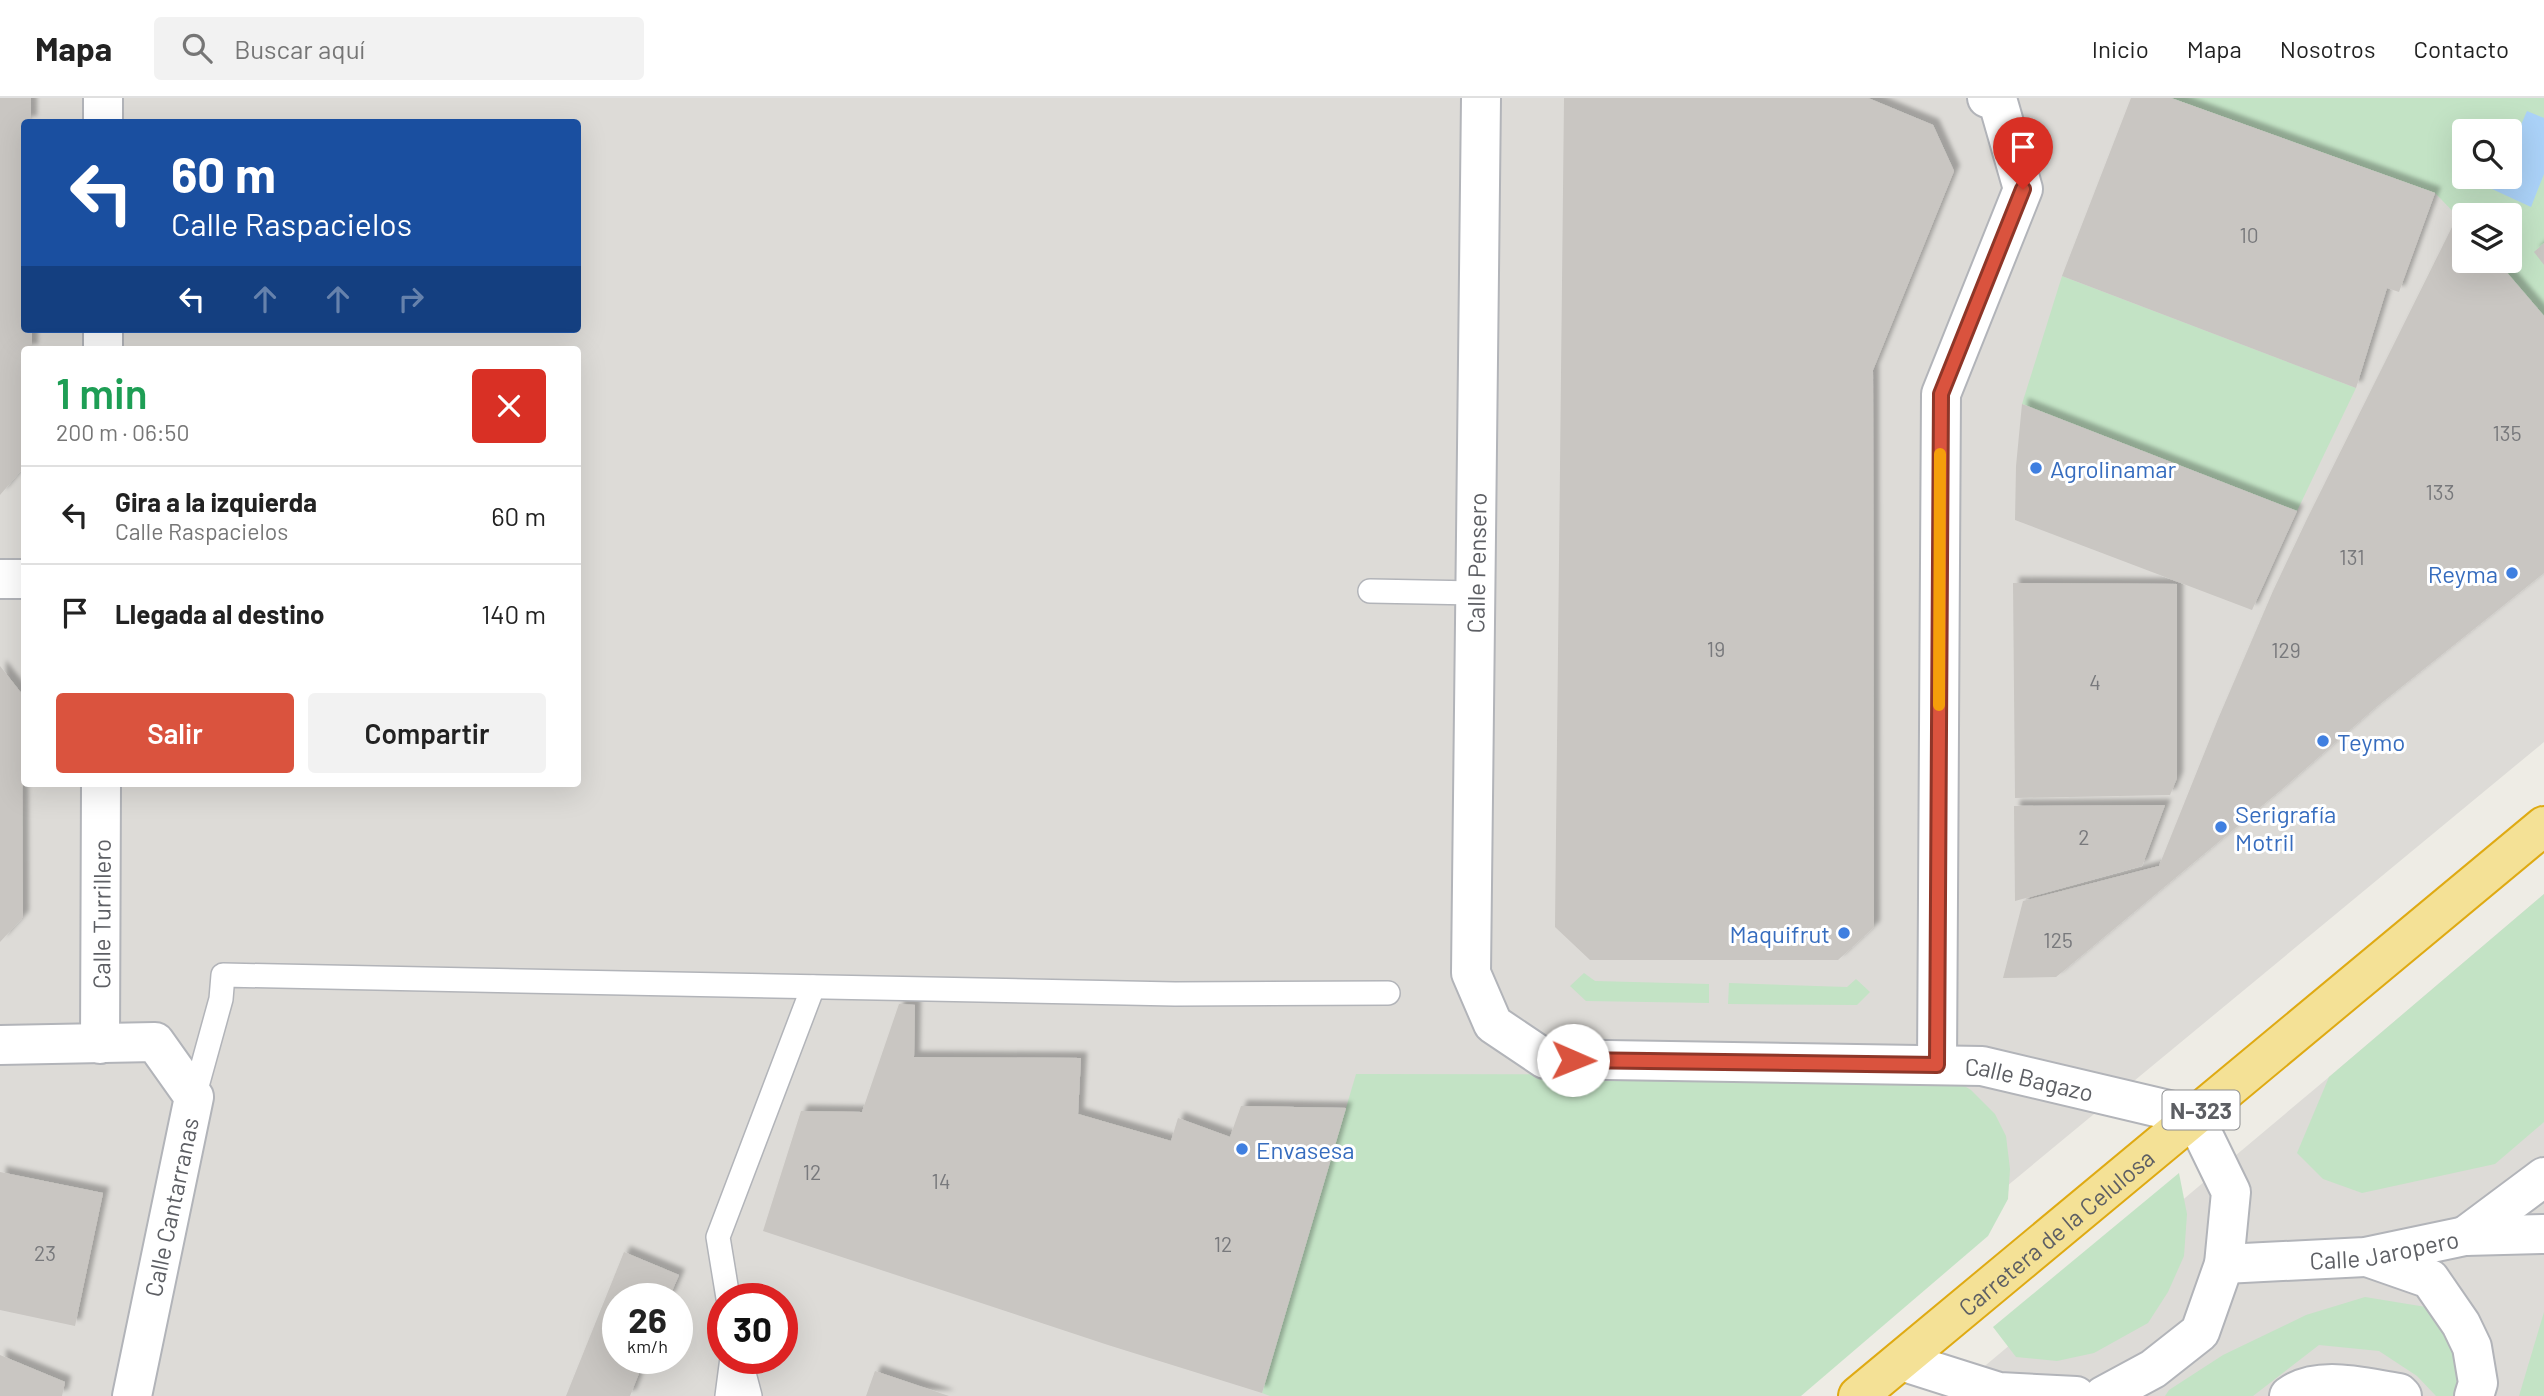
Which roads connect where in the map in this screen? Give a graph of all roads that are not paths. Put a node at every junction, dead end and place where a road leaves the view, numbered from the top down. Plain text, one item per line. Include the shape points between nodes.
1 (103, 98) edge
2 (1481, 98) edge
3 (1987, 98) edge
4 (103, 119) edge
5 (0, 579) edge
6 (21, 579) edge
7 (1370, 591) dead end
8 (1476, 593) junction
9 (101, 787) edge
10 (2544, 826) edge
11 (813, 987) junction
12 (1388, 993) dead end
13 (1493, 1024) joint
14 (100, 1044) junction
15 (0, 1045) edge
16 (1937, 1065) junction
17 (194, 1097) junction
18 (2194, 1116) junction
19 (2544, 1177) edge
20 (2544, 1234) edge
21 (2465, 1236) junction
22 (2365, 1256) junction
23 (2224, 1264) junction
24 (726, 1283) edge
25 (1901, 1361) junction
26 (730, 1374) edge
27 (744, 1374) edge
28 (132, 1396) edge
29 (727, 1396) edge
30 (750, 1396) edge
31 (1858, 1396) edge
32 (2076, 1396) edge
33 (2103, 1396) edge
34 (2289, 1396) edge
35 (2402, 1396) edge
36 (2474, 1396) edge

1 - 4 street
2 - 8 street, Calle Pensero
3 - 16 street via 1998,102 2023,189 1941,394
5 - 6 street
7 - 8 lane
8 - 13 street, Calle Pensero via 1471,973
9 - 14 street, Calle Turrillero
10 - 18 highway, Carretera de la Celulosa / N-323
11 - 12 lane via 1175,995
11 - 17 lane via 223,975 221,999
11 - 24 lane via 718,1237
13 - 16 street, Calle Bagazo via 1545,1059
14 - 15 street
14 - 17 street, Calle Cantarranas via 155,1042
16 - 18 street, Calle Bagazo via 1982,1066
17 - 28 street, Calle Cantarranas
18 - 23 street via 2231,1192
18 - 25 highway, Carretera de la Celulosa / N-323
19 - 21 street
20 - 21 street, Calle Jaropero
21 - 22 street, Calle Jaropero
22 - 23 street, Calle Jaropero
22 - 36 street via 2430,1279 2472,1347 2478,1383
23 - 33 street via 2200,1332 2153,1369
25 - 31 highway, Carretera de la Celulosa / N-323
25 - 32 street via 1999,1392
26 - 29 lane
27 - 30 lane
34 - 35 street via 2299,1389 2337,1384

